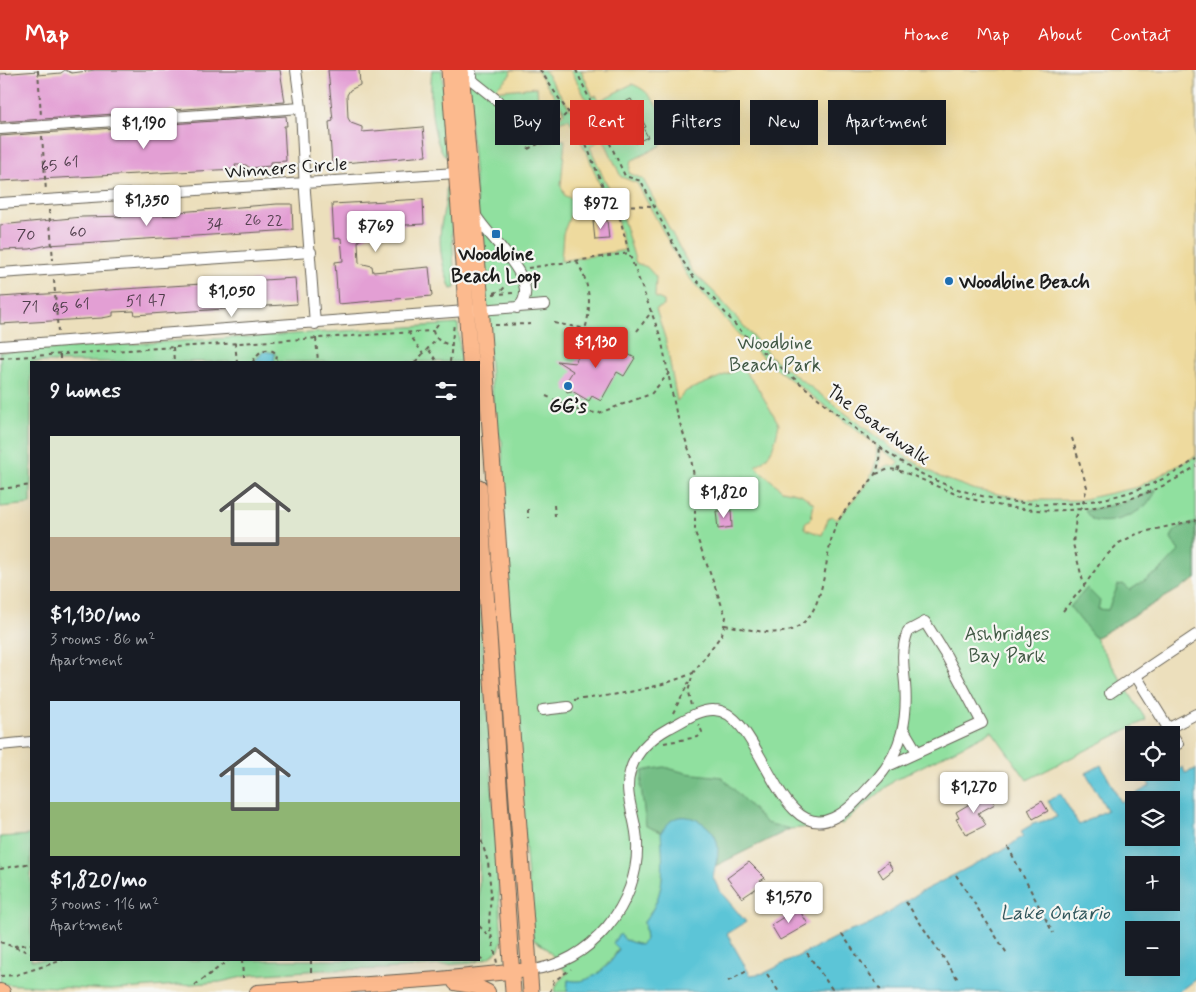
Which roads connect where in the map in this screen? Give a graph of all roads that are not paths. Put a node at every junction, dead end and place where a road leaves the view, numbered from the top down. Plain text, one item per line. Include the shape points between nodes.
1 (296, 70) edge
2 (449, 70) edge
3 (461, 70) edge
4 (470, 70) edge
5 (497, 100) edge
6 (301, 108) junction
7 (0, 129) edge
8 (456, 173) junction
9 (304, 183) junction
10 (0, 204) edge
11 (472, 209) junction
12 (311, 252) junction
13 (0, 273) edge
14 (545, 306) dead end
15 (517, 308) junction
16 (482, 311) junction
17 (466, 313) junction
18 (315, 324) junction
19 (0, 346) edge
20 (470, 361) edge
21 (480, 502) edge
22 (1196, 635) edge
23 (1136, 676) junction
24 (1110, 693) dead end
25 (568, 704) road end
26 (542, 710) dead end
27 (1196, 714) edge
28 (1168, 726) edge
29 (1173, 726) edge
30 (904, 730) junction
31 (30, 742) edge
32 (0, 745) edge
33 (916, 752) junction
34 (888, 766) junction
35 (530, 970) junction
36 (511, 972) junction
37 (439, 980) junction
38 (257, 992) edge
39 (488, 992) edge
40 (513, 992) edge
41 (531, 992) edge

1 - 6 street
2 - 8 highway
3 - 11 highway
4 - 5 street via 473,81
6 - 7 street
6 - 9 street
8 - 9 street, Winners Circle
8 - 17 highway
9 - 10 street, Winners Circle
9 - 12 street
11 - 15 street via 478,222 524,281 524,299
11 - 16 highway
12 - 13 street
12 - 18 street
14 - 15 street
15 - 16 street
16 - 17 street
16 - 35 highway
17 - 18 street
17 - 20 highway
18 - 19 street
21 - 36 highway
22 - 23 street
23 - 24 street
23 - 28 street
25 - 26 street
27 - 29 street
30 - 33 street
30 - 33 street via 903,645 908,631 925,622 982,723
30 - 34 street
31 - 32 street
33 - 34 street
34 - 35 street via 855,803 834,818 818,821 801,815 789,804 750,740 727,713 708,710 666,730 641,750 630,772 629,793 636,825 637,862 621,908 591,943 544,969
35 - 36 main road
35 - 41 highway
36 - 37 main road
36 - 40 highway
37 - 38 main road
37 - 39 main road

